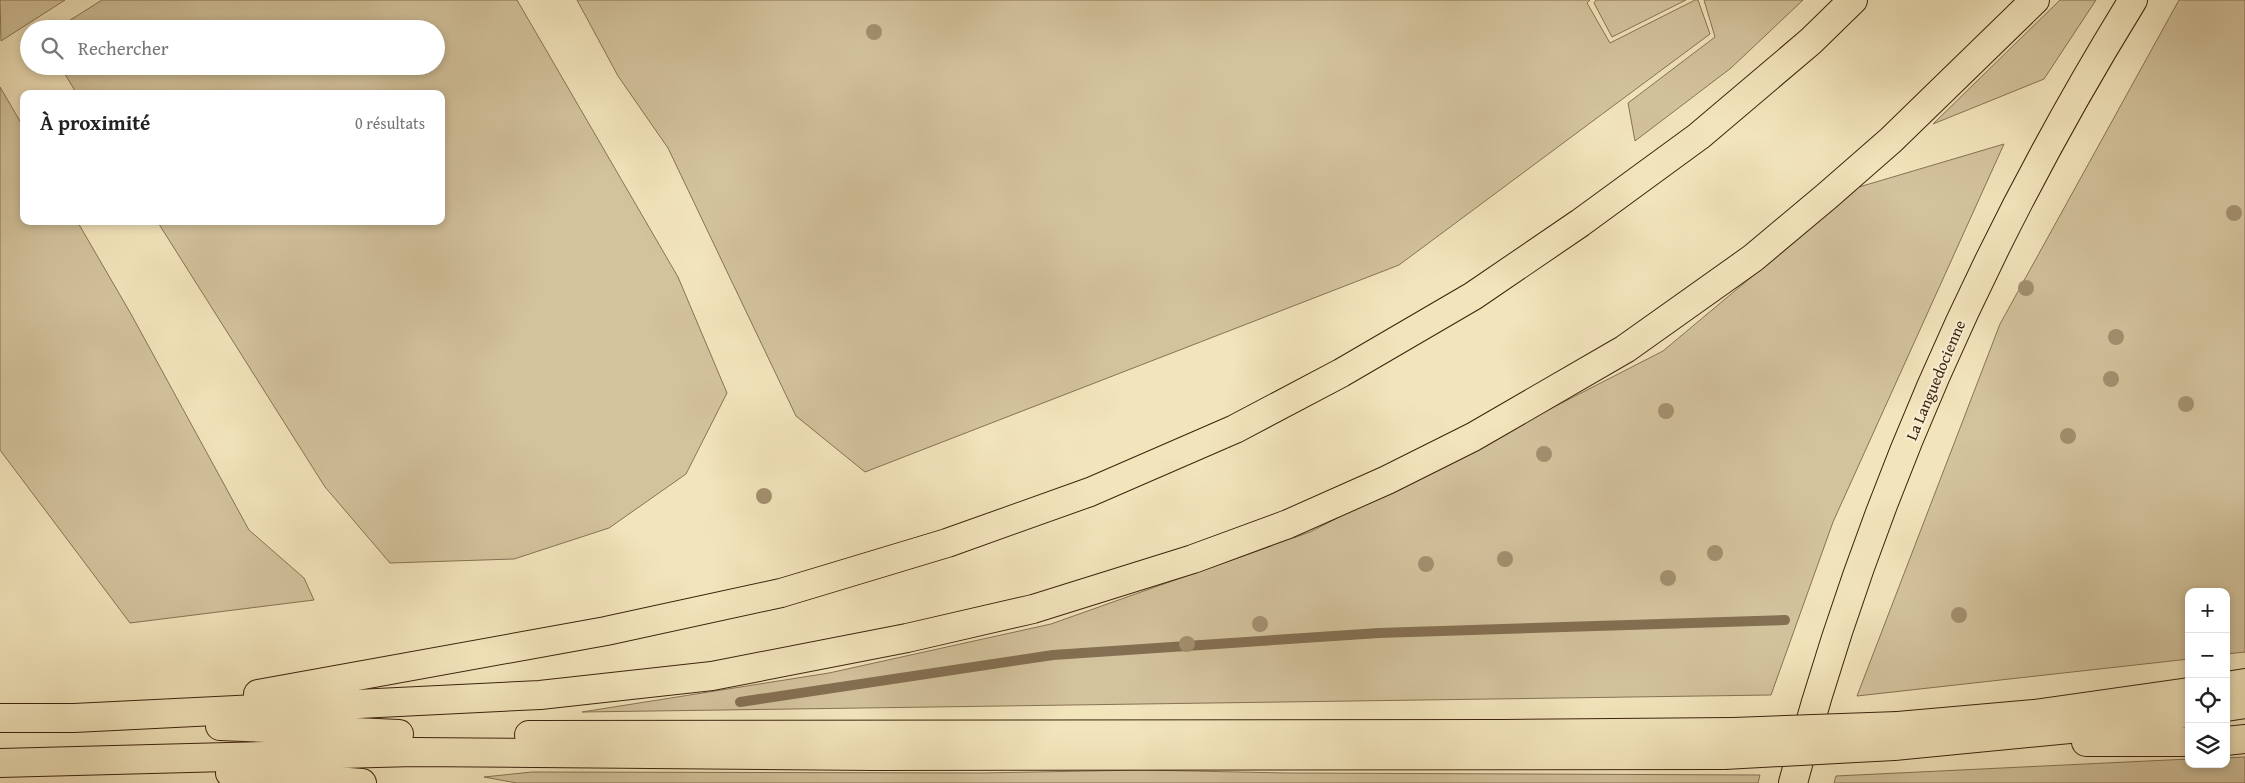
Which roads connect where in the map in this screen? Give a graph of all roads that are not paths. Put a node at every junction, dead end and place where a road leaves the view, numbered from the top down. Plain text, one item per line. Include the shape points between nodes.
1 (1853, 0) edge
2 (2035, 0) edge
3 (2133, 0) edge
4 (2245, 682) edge
5 (2230, 685) edge
6 (2185, 693) edge
7 (2245, 704) edge
8 (2230, 706) edge
9 (141, 714) junction
10 (2185, 714) edge
11 (0, 718) edge
12 (74, 718) junction
13 (1896, 736) junction
14 (2245, 739) edge
15 (2230, 741) edge
16 (2185, 742) edge
17 (1940, 743) junction
18 (1728, 744) junction
19 (81, 762) junction
20 (0, 763) edge
21 (362, 783) edge
22 (1793, 783) edge

1 - 9 highway via 1811,41 1699,136 1473,296 1342,373 1235,428 1090,492 947,543 781,593 457,660
2 - 9 highway via 1870,158 1753,258 1692,303 1625,349 1481,433 1288,524 1193,559 1033,609 907,638 712,676 540,695
3 - 22 highway, La Languedocienne via 2078,90 2009,220 1941,363 1834,638
4 - 5 highway
6 - 13 highway
7 - 8 highway
9 - 12 highway
10 - 17 highway
11 - 12 highway
12 - 18 highway via 368,734 1502,734
13 - 17 highway
13 - 18 highway, bridge
14 - 15 highway
16 - 17 highway
18 - 19 highway via 874,756 415,752
19 - 20 highway
19 - 21 highway

